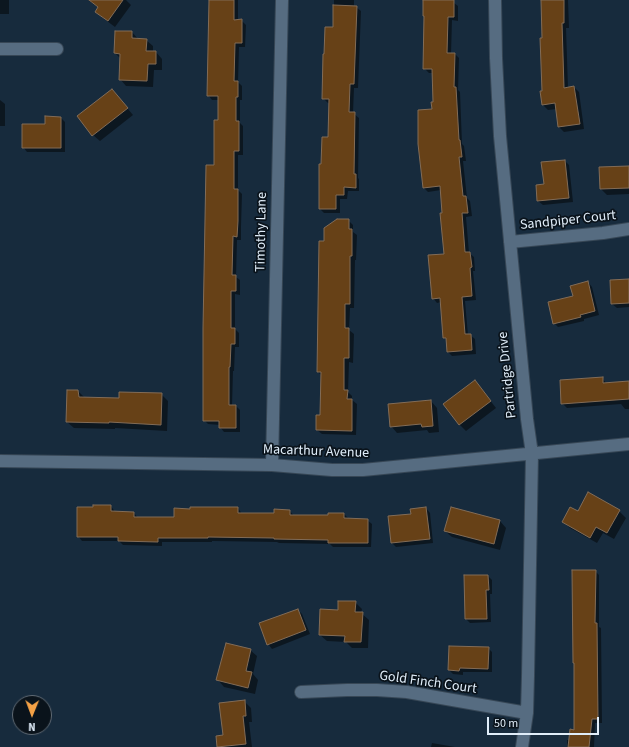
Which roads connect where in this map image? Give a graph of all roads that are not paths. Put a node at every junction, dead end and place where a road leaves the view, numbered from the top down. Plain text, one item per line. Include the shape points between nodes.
1 (282, 0) edge
2 (495, 0) edge
3 (0, 49) edge
4 (57, 49) dead end
5 (629, 229) edge
6 (510, 242) junction
7 (629, 444) edge
8 (532, 454) junction
9 (0, 461) edge
10 (272, 465) junction
11 (301, 692) dead end
12 (526, 713) junction
13 (522, 747) edge

1 - 10 street, Timothy Lane
2 - 6 street, Partridge Drive via 499,120
3 - 4 street
5 - 6 street, Sandpiper Court
6 - 8 street, Partridge Drive
7 - 8 street, Macarthur Avenue
8 - 10 street, Macarthur Avenue via 363,470
8 - 12 street, Partridge Drive
9 - 10 street, Macarthur Avenue
11 - 12 street, Gold Finch Court via 407,692
12 - 13 street, Partridge Drive

